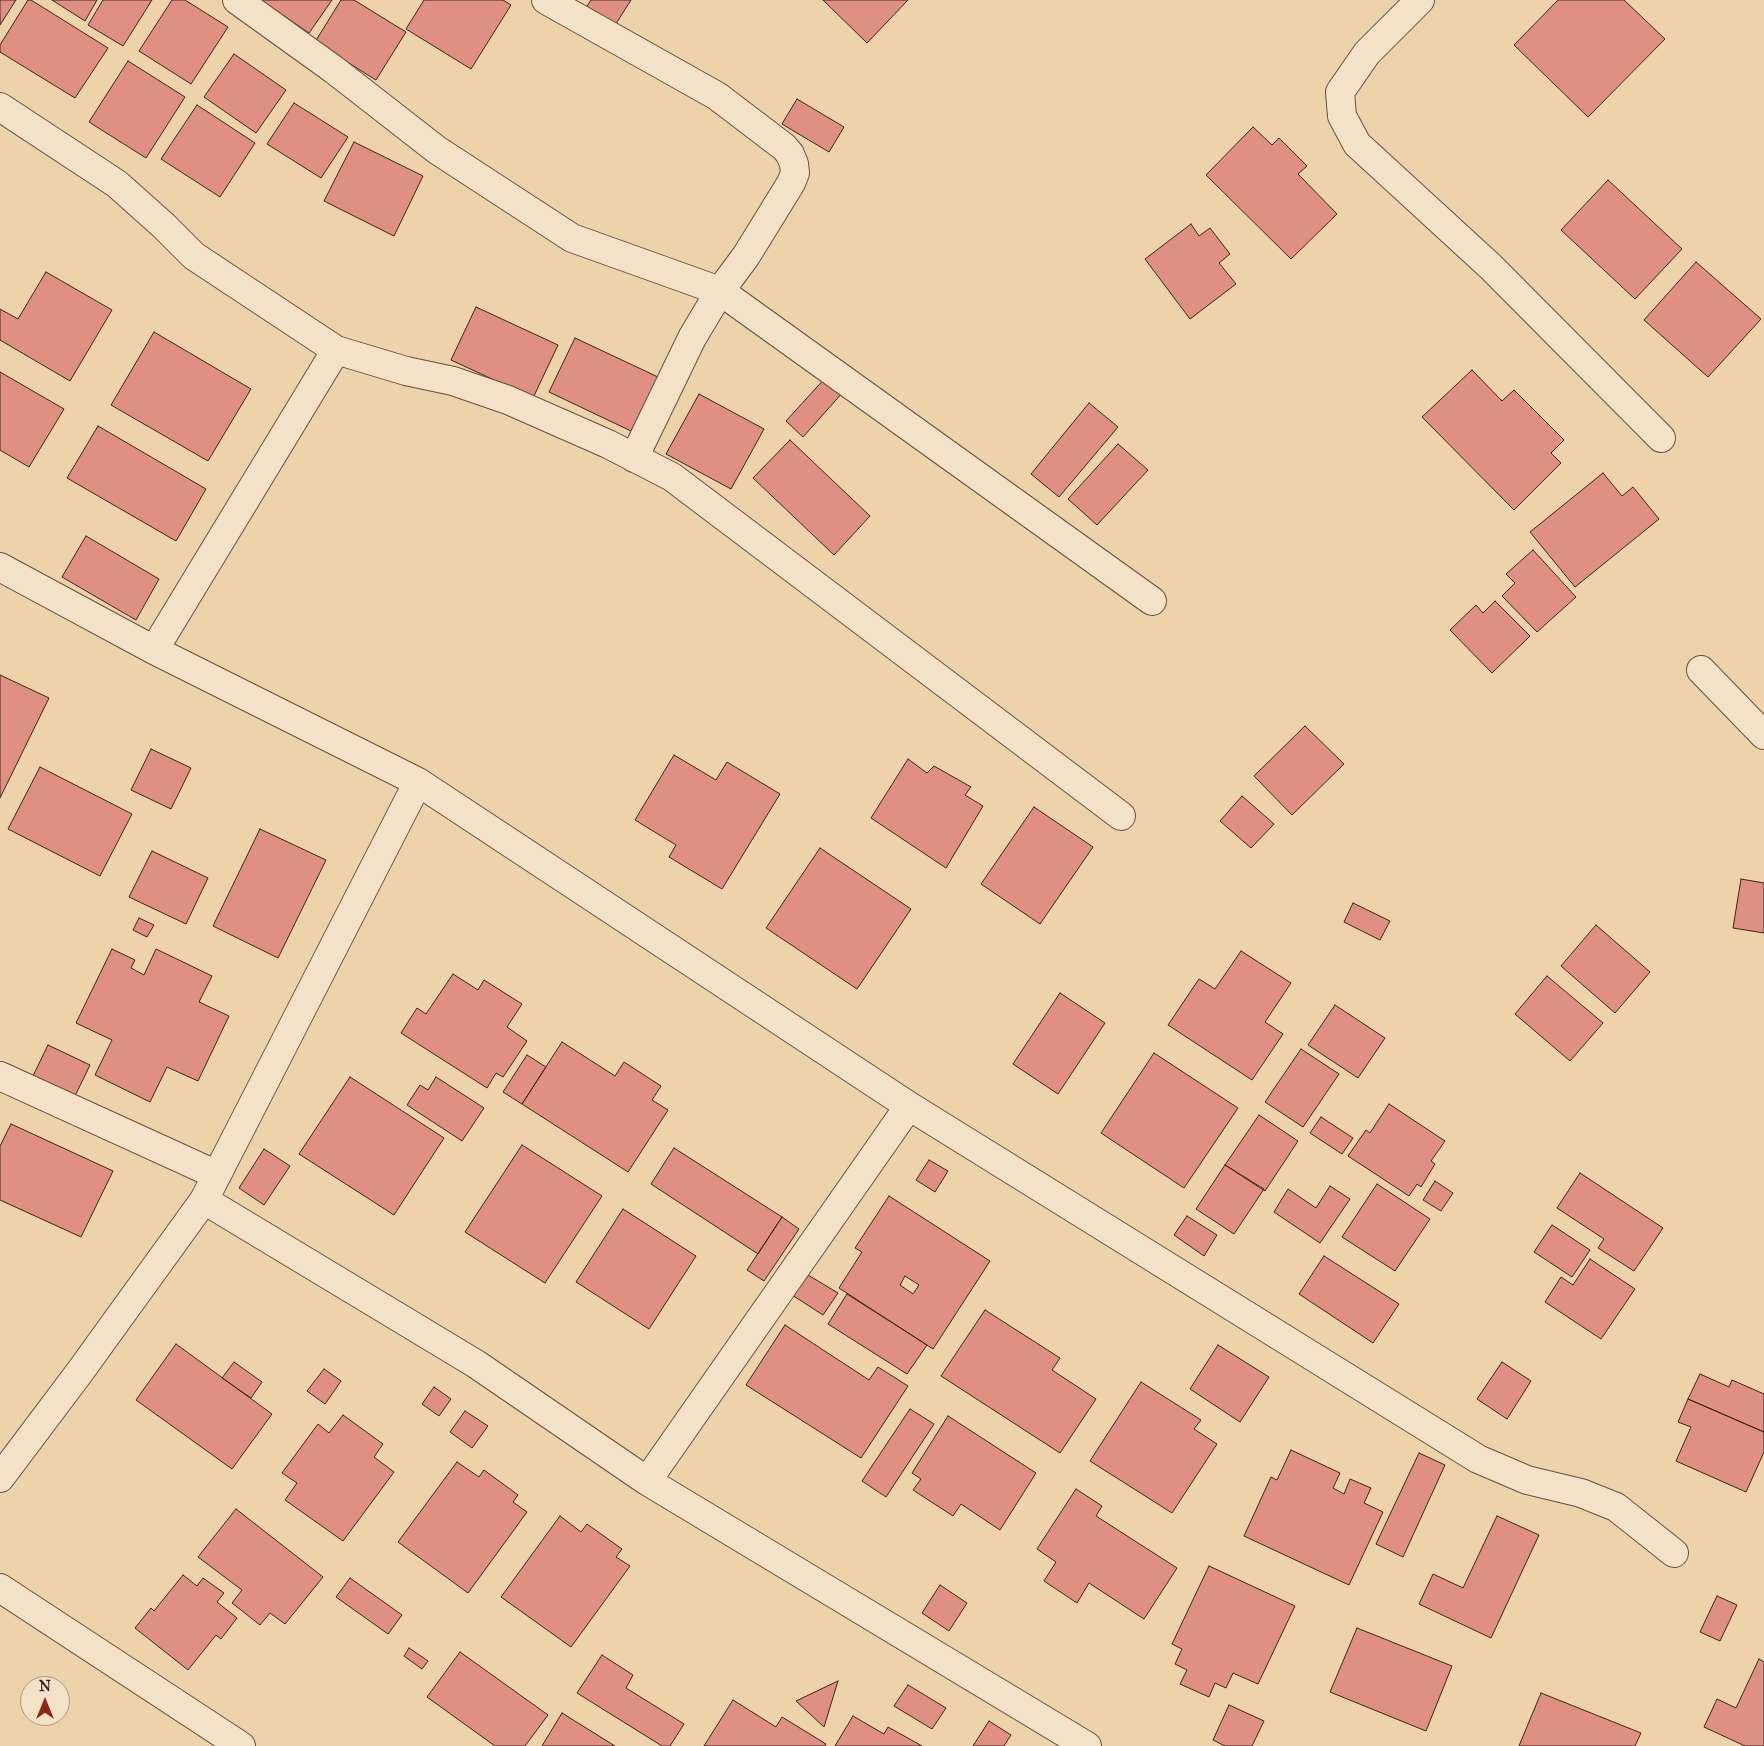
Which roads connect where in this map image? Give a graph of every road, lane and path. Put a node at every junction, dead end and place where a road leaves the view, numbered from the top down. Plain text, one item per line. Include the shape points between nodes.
1 (237, 0) edge
2 (546, 0) edge
3 (1420, 0) edge
4 (0, 107) edge
5 (720, 291) junction
6 (336, 350) junction
7 (1661, 438) dead end
8 (634, 458) junction
9 (0, 567) edge
10 (1152, 601) dead end
11 (154, 650) junction
12 (1701, 670) dead end
13 (1764, 735) edge
14 (418, 782) junction
15 (1121, 816) dead end
16 (0, 1076) edge
17 (909, 1106) junction
18 (217, 1174) junction
19 (204, 1200) junction
20 (0, 1478) edge
21 (648, 1481) junction
22 (1674, 1552) dead end
23 (0, 1588) edge
24 (241, 1746) edge
25 (1087, 1746) edge

1 - 5 street via 437,150 572,238
2 - 5 street via 717,96 790,154 795,173 791,183
3 - 7 street via 1367,53 1340,92 1342,116 1357,144 1491,267
4 - 6 street via 117,184 194,256
5 - 8 street via 692,338
5 - 10 street
6 - 8 street via 453,381 508,400
6 - 11 street
8 - 15 street via 672,477
9 - 11 street
11 - 14 street
12 - 13 street
14 - 17 street
14 - 18 street
16 - 18 street
17 - 21 street
17 - 22 street via 1478,1460 1527,1480 1581,1493 1616,1507
18 - 19 street
19 - 20 street
19 - 21 street via 476,1364
21 - 25 street
23 - 24 street

